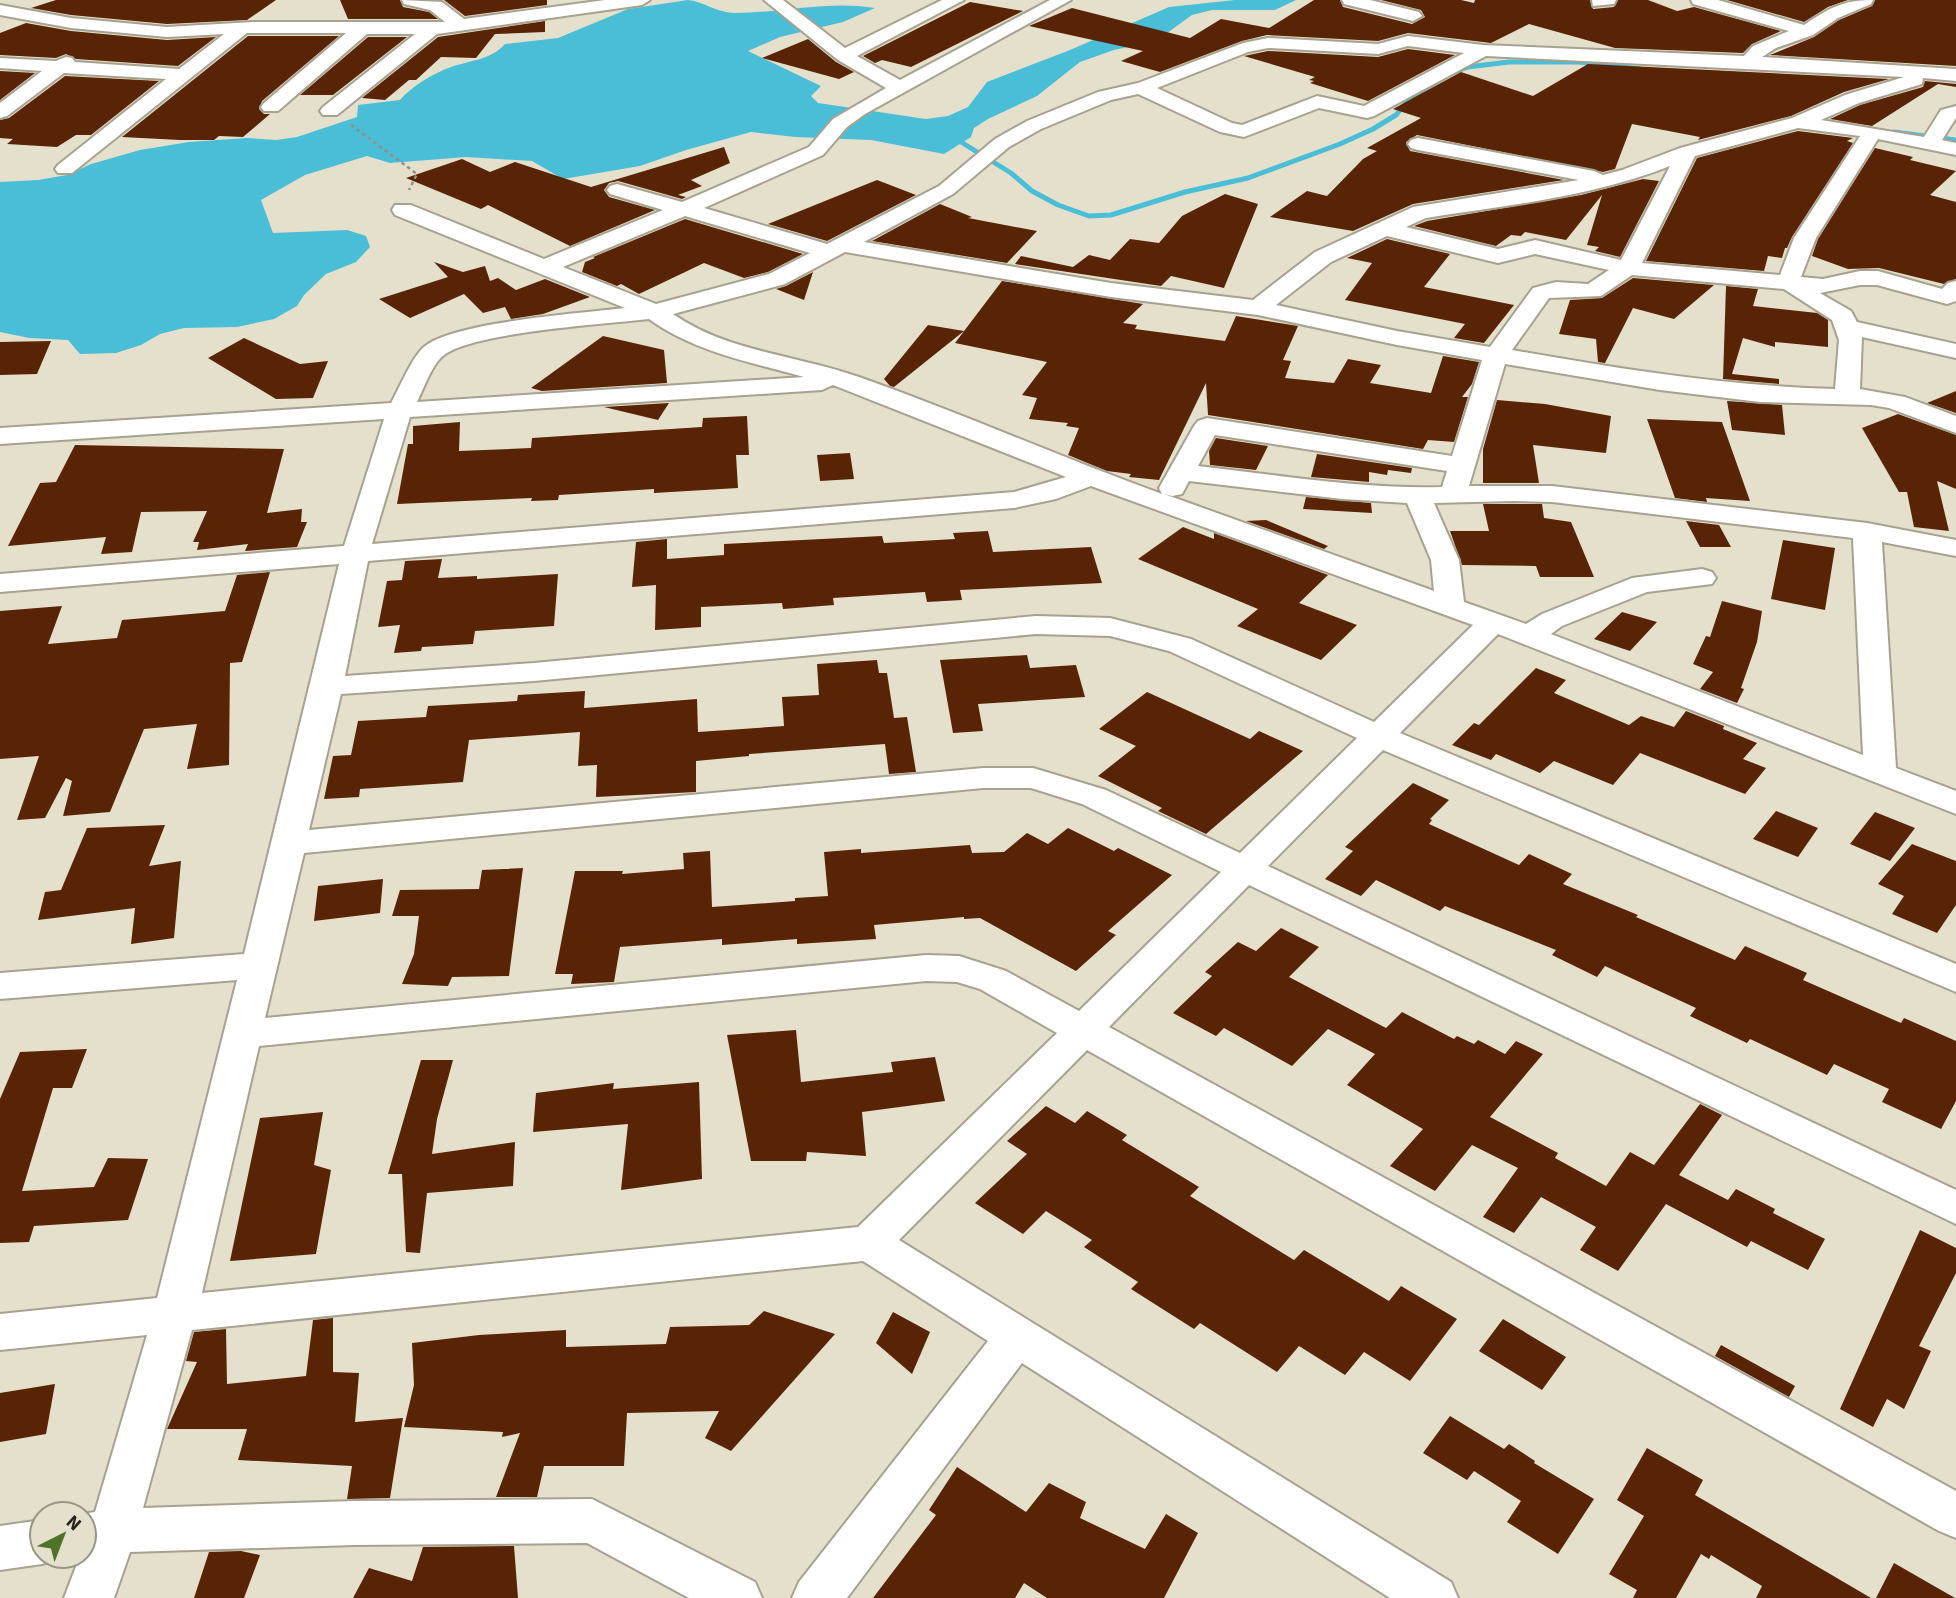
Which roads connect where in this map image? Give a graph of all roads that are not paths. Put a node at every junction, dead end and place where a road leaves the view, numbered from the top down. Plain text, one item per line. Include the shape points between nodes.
1 (410, 0) edge
2 (642, 0) edge
3 (772, 0) edge
4 (956, 0) edge
5 (1063, 0) edge
6 (1350, 0) edge
7 (1699, 0) edge
8 (1865, 0) edge
9 (576, 4) edge
10 (272, 9) dead end
11 (0, 10) edge
12 (1413, 16) dead end
13 (31, 17) junction
14 (505, 18) junction
15 (71, 23) junction
16 (460, 25) junction
17 (247, 27) junction
18 (9, 28) dead end
19 (363, 28) junction
20 (122, 29) junction
21 (1807, 32) junction
22 (427, 33) junction
23 (47, 36) dead end
24 (24, 48) dead end
25 (1483, 51) junction
26 (844, 56) junction
27 (1956, 58) edge
28 (0, 62) edge
29 (1749, 62) junction
30 (60, 66) junction
31 (182, 75) junction
32 (1930, 75) junction
33 (1956, 75) edge
34 (898, 87) junction
35 (1144, 87) junction
36 (271, 107) dead end
37 (330, 111) road end
38 (0, 112) edge
39 (1956, 112) edge
40 (1799, 122) junction
41 (1873, 132) junction
42 (1930, 143) junction
43 (1418, 144) dead end
44 (1956, 149) edge
45 (1687, 152) junction
46 (65, 169) dead end
47 (1610, 180) junction
48 (617, 190) dead end
49 (403, 210) dead end
50 (682, 210) junction
51 (1387, 229) junction
52 (835, 248) junction
53 (543, 267) junction
54 (1628, 268) junction
55 (1788, 283) junction
56 (1956, 288) edge
57 (1258, 308) junction
58 (654, 311) junction
59 (1848, 327) junction
60 (1956, 351) edge
61 (1496, 355) junction
62 (848, 381) junction
63 (1847, 395) junction
64 (399, 411) junction
65 (1953, 421) edge
66 (0, 436) edge
67 (1461, 465) junction
68 (1181, 472) junction
69 (1091, 477) junction
70 (1453, 494) junction
71 (1417, 495) junction
72 (1164, 502) junction
73 (1867, 531) junction
74 (1956, 548) edge
75 (356, 552) junction
76 (1702, 578) dead end
77 (0, 583) edge
78 (1450, 606) junction
79 (1493, 622) junction
80 (1528, 635) junction
81 (327, 686) junction
82 (1378, 736) junction
83 (1880, 773) junction
84 (1956, 803) edge
85 (289, 843) junction
86 (1244, 870) junction
87 (260, 965) junction
88 (1956, 979) edge
89 (0, 986) edge
90 (1082, 1031) junction
91 (243, 1034) junction
92 (1956, 1208) edge
93 (869, 1243) junction
94 (175, 1314) junction
95 (0, 1332) edge
96 (1017, 1336) junction
97 (1956, 1517) edge
98 (98, 1533) edge
99 (28, 1544) edge
100 (0, 1548) edge
101 (93, 1570) edge
102 (89, 1598) edge
103 (737, 1598) edge
104 (817, 1598) edge
105 (1433, 1598) edge

1 - 16 street via 436,6
2 - 9 street
3 - 26 street
4 - 26 street
5 - 34 street
6 - 12 street
7 - 21 street
8 - 21 street via 1832,14
9 - 14 street
10 - 17 street
11 - 13 street
13 - 15 street
13 - 18 street
14 - 16 street
14 - 22 street via 497,38
15 - 20 street
15 - 23 street
16 - 22 street
17 - 19 street
17 - 20 street via 189,33
17 - 31 street
19 - 22 street
19 - 36 street
20 - 30 street
21 - 29 street via 1770,44
22 - 37 street
24 - 28 street
25 - 29 street
25 - 35 street via 1408,41 1378,50 1254,44
25 - 35 street via 1367,112 1317,102 1244,131 1227,128
26 - 34 street
27 - 32 street
28 - 30 street
29 - 32 street
30 - 31 street
30 - 38 street
31 - 46 street
32 - 33 street
32 - 40 street via 1852,99
34 - 50 street via 841,123 816,151
35 - 52 street via 1105,96 1034,125 1002,143 946,190
39 - 42 street via 1948,114
40 - 41 street
40 - 45 street
41 - 42 street
41 - 55 street via 1805,238
42 - 44 street
43 - 47 street
45 - 47 street
45 - 54 street
47 - 51 street via 1433,209
48 - 50 street
49 - 53 street
50 - 52 street
50 - 53 street
51 - 54 street via 1498,256 1535,247
51 - 57 street via 1323,257
52 - 57 street
52 - 58 street via 757,286
53 - 58 street
54 - 55 street
54 - 61 street via 1593,291 1541,293
55 - 56 street via 1823,286 1878,278 1947,297
55 - 59 street via 1843,316
57 - 61 street
58 - 62 street via 709,343
58 - 64 street via 454,340 432,352
59 - 60 street
59 - 63 street
61 - 63 street via 1660,383 1760,394
61 - 67 street
62 - 64 street
62 - 69 street
63 - 65 street via 1896,402
64 - 66 street
64 - 75 street
67 - 68 street via 1207,426
67 - 70 street
68 - 71 street
68 - 72 street
69 - 72 street
69 - 75 street via 1014,500
70 - 71 street
70 - 73 street via 1552,494
71 - 78 street via 1445,560
72 - 78 street
73 - 74 street
73 - 83 street
75 - 77 street
75 - 81 street
76 - 80 street via 1642,584 1552,620
78 - 79 street
79 - 80 street
79 - 82 street
80 - 83 street
81 - 82 street via 534,672 1036,625 1110,627 1180,645
81 - 85 street
82 - 86 street
82 - 88 street
83 - 84 street
85 - 86 street via 983,778 1033,778 1094,797
85 - 87 street
86 - 90 street
86 - 92 street
87 - 89 street
87 - 91 street
90 - 91 street via 993,980 959,969 926,968
90 - 93 street
90 - 97 street
91 - 94 street
93 - 94 street
93 - 96 street
94 - 95 street
94 - 98 street
96 - 104 street
96 - 105 street
98 - 103 street via 355,1523 592,1521
99 - 100 street
101 - 102 street

